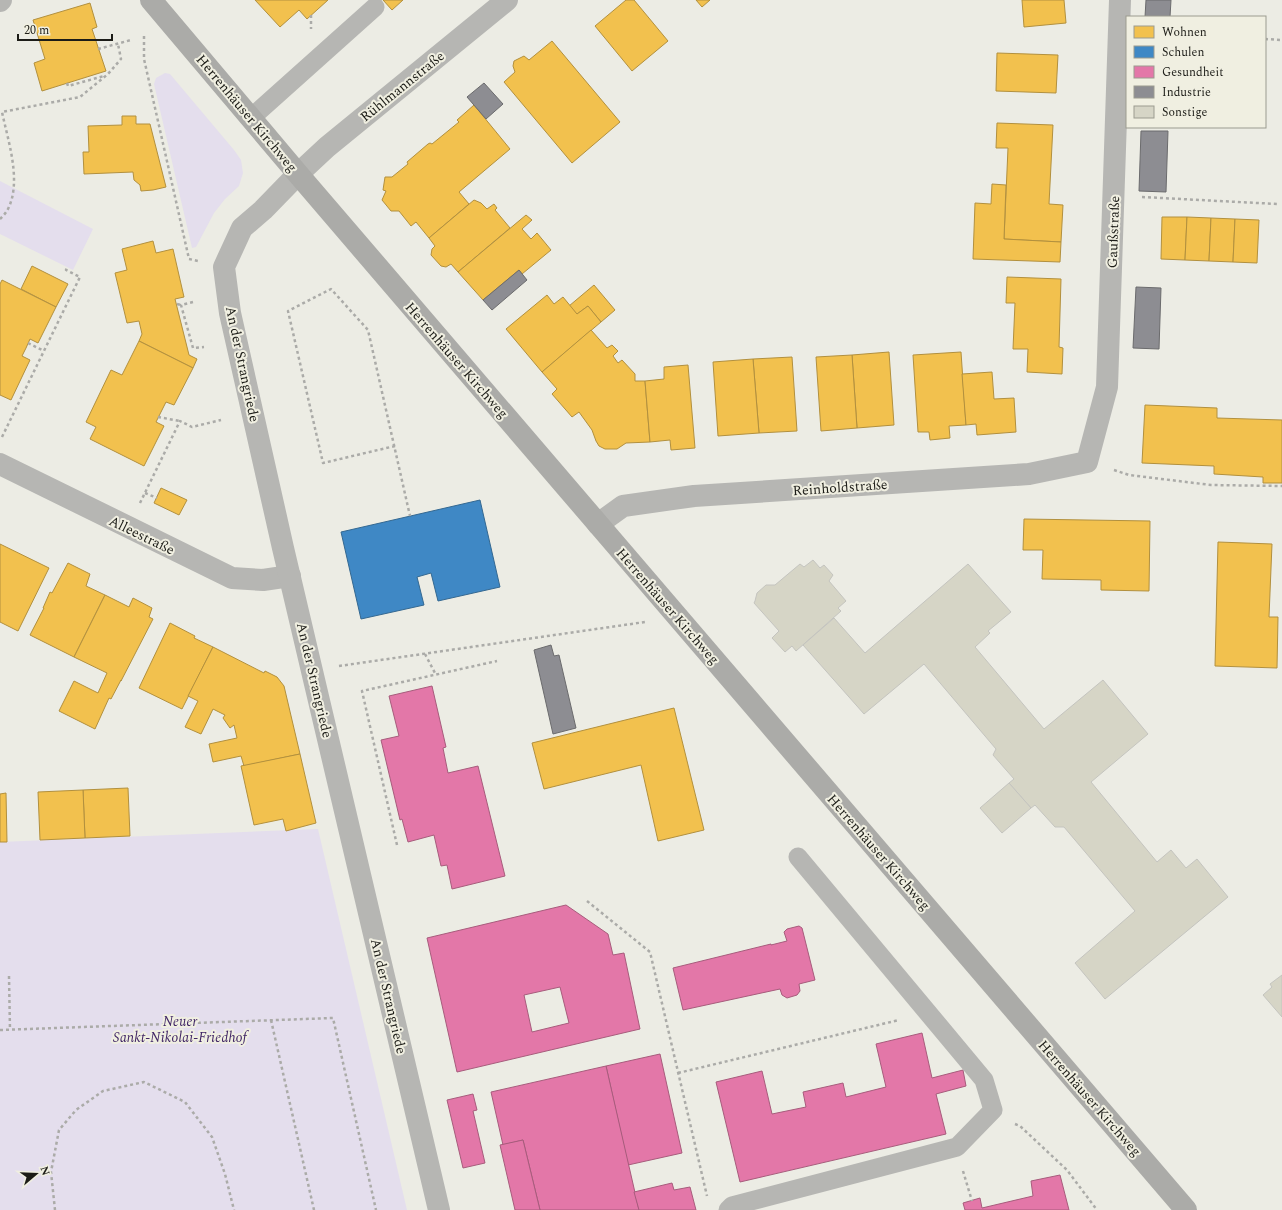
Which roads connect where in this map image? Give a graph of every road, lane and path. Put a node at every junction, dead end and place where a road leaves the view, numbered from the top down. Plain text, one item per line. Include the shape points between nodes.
1 (152, 0) edge
2 (507, 0) edge
3 (1120, 0) edge
4 (375, 7) dead end
5 (144, 29) dead end
6 (1266, 39) edge
7 (131, 40) dead end
8 (1282, 40) edge
9 (118, 44) junction
10 (98, 49) dead end
11 (106, 75) junction
12 (67, 83) dead end
13 (251, 118) junction
14 (298, 174) junction
15 (1115, 196) junction
16 (1277, 204) dead end
17 (0, 219) edge
18 (67, 267) dead end
19 (224, 267) junction
20 (193, 302) dead end
21 (177, 304) dead end
22 (181, 305) junction
23 (28, 343) dead end
24 (204, 347) dead end
25 (44, 351) junction
26 (158, 417) dead end
27 (221, 420) dead end
28 (180, 421) junction
29 (2, 438) dead end
30 (395, 446) junction
31 (1087, 462) junction
32 (0, 464) edge
33 (1282, 486) edge
34 (145, 493) junction
35 (156, 498) dead end
36 (139, 505) dead end
37 (410, 516) dead end
38 (598, 524) junction
39 (290, 576) junction
40 (678, 617) junction
41 (425, 654) junction
42 (497, 661) dead end
43 (313, 670) junction
44 (436, 675) junction
45 (397, 845) dead end
46 (798, 856) dead end
47 (587, 902) dead end
48 (8, 976) dead end
49 (929, 1013) junction
50 (272, 1020) junction
51 (0, 1030) edge
52 (10, 1030) junction
53 (678, 1073) junction
54 (992, 1110) junction
55 (708, 1202) dead end
56 (731, 1209) edge
57 (55, 1210) edge
58 (234, 1210) edge
59 (314, 1210) edge
60 (376, 1210) edge
61 (440, 1210) edge
62 (1097, 1210) edge
63 (1186, 1210) edge

1 - 13 street, Herrenhäuser Kirchweg
2 - 14 street, Rühlmannstraße via 327,147
3 - 15 street, Gaußstraße
4 - 13 lane
5 - 19 path via 144,59 189,259
6 - 8 path
7 - 9 path
9 - 10 path
9 - 11 path via 121,59
11 - 12 path via 68,86
11 - 17 path via 80,97 2,112 15,176 8,210
13 - 14 street, Herrenhäuser Kirchweg
14 - 19 street via 242,228
14 - 38 street, Herrenhäuser Kirchweg
15 - 16 path
15 - 31 street, Gaußstraße via 1108,387
18 - 25 path via 66,270 80,277
19 - 39 street, An der Strangriede via 230,313
20 - 22 path
21 - 22 path
22 - 24 path via 193,348
23 - 25 path
25 - 29 path
26 - 28 path
27 - 28 path via 192,427
28 - 34 path
30 - 30 path via 368,330 331,289 288,311 323,463
30 - 37 path
31 - 33 path via 1129,475 1204,484
31 - 38 street, Reinholdstraße via 1029,474 694,496 623,506
32 - 39 street, Alleestraße via 232,578 263,580
34 - 35 path
34 - 36 path
38 - 40 street, Herrenhäuser Kirchweg
39 - 43 street, An der Strangriede
40 - 41 path
40 - 63 street, Herrenhäuser Kirchweg
41 - 43 path
41 - 44 path
42 - 44 path
43 - 61 street, An der Strangriede
44 - 45 path via 362,691
46 - 49 lane
47 - 53 path via 650,952
48 - 52 path
49 - 53 path
49 - 54 lane via 984,1080
50 - 52 path
50 - 59 path
50 - 60 path via 334,1018
51 - 52 path
53 - 55 path
54 - 56 lane via 957,1148
54 - 62 path via 1020,1126 1067,1170
57 - 58 path via 51,1172 59,1130 76,1110 103,1091 144,1082 185,1102 212,1137

